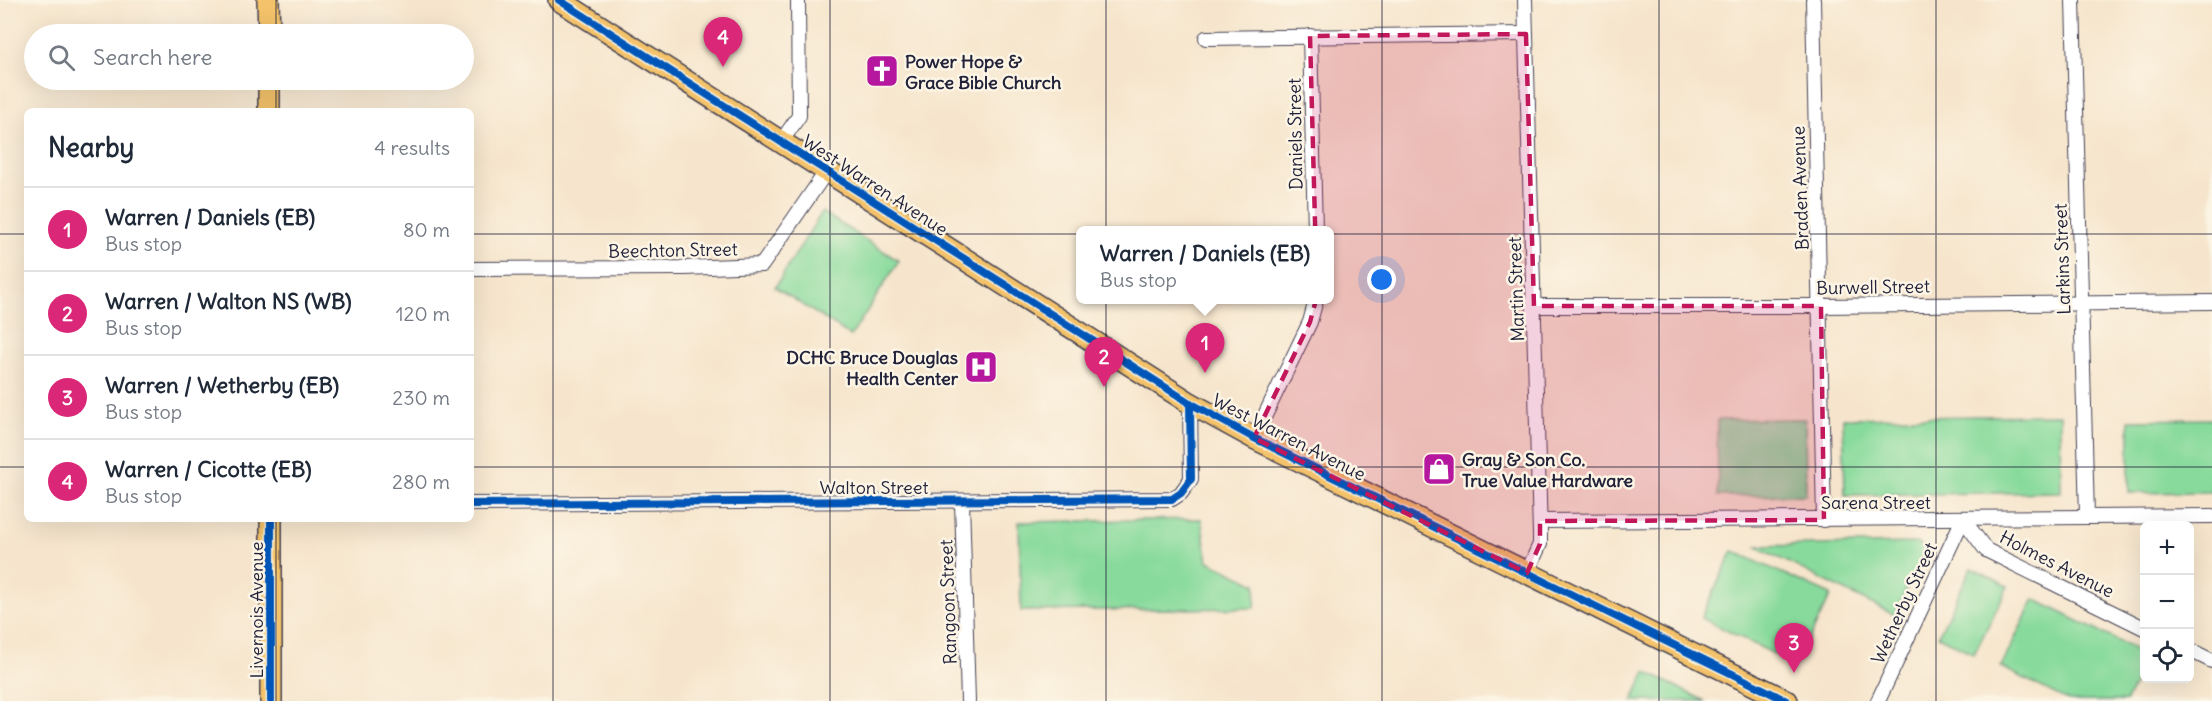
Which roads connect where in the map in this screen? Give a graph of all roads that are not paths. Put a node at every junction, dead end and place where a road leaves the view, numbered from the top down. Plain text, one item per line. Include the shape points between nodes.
1 (268, 0) edge
2 (559, 0) edge
3 (798, 0) edge
4 (1525, 0) edge
5 (1813, 0) edge
6 (2073, 0) edge
7 (269, 24) edge
8 (1526, 34) junction
9 (1310, 36) junction
10 (1206, 38) dead end
11 (269, 90) edge
12 (269, 108) edge
13 (781, 142) junction
14 (826, 172) junction
15 (1315, 226) edge
16 (474, 269) edge
17 (2212, 302) edge
18 (2082, 303) junction
19 (1316, 304) edge
20 (1534, 306) junction
21 (1821, 306) junction
22 (1190, 403) junction
23 (1254, 438) junction
24 (962, 501) junction
25 (474, 504) edge
26 (2087, 516) junction
27 (2212, 516) edge
28 (1963, 519) junction
29 (1824, 520) junction
30 (1540, 521) junction
31 (271, 522) edge
32 (1527, 573) junction
33 (2140, 626) edge
34 (2194, 652) edge
35 (2212, 661) edge
36 (271, 701) edge
37 (968, 701) edge
38 (1787, 701) edge
39 (1878, 701) edge

1 - 7 main road
2 - 13 main road, West Warren Avenue
3 - 13 street via 799,116
4 - 8 street, Martin Street
5 - 21 street, Braden Avenue
6 - 18 street, Larkins Street
8 - 9 street
8 - 20 street, Martin Street
9 - 10 street
9 - 15 street, Daniels Street
11 - 12 main road
13 - 14 main road, West Warren Avenue
14 - 16 street, Beechton Street via 762,265
14 - 22 main road, West Warren Avenue
17 - 18 street, Burwell Street
18 - 21 street, Burwell Street
18 - 26 street, Larkins Street
19 - 23 street
20 - 21 street, Burwell Street
20 - 30 street, Martin Street
21 - 29 street, Braden Avenue
22 - 23 main road, West Warren Avenue
22 - 24 street, Walton Street via 1191,478 1181,494 1172,499
23 - 32 main road, West Warren Avenue
24 - 25 street, Walton Street
24 - 37 street, Rangoon Street
26 - 27 street, Sarena Street
26 - 28 street, Sarena Street
28 - 29 street, Sarena Street
28 - 33 street, Holmes Avenue via 1986,550
28 - 39 street, Wetherby Street
29 - 30 street, Sarena Street
30 - 32 street, Martin Street via 1540,544
31 - 36 main road, Livernois Avenue
32 - 38 main road, West Warren Avenue
34 - 35 street

